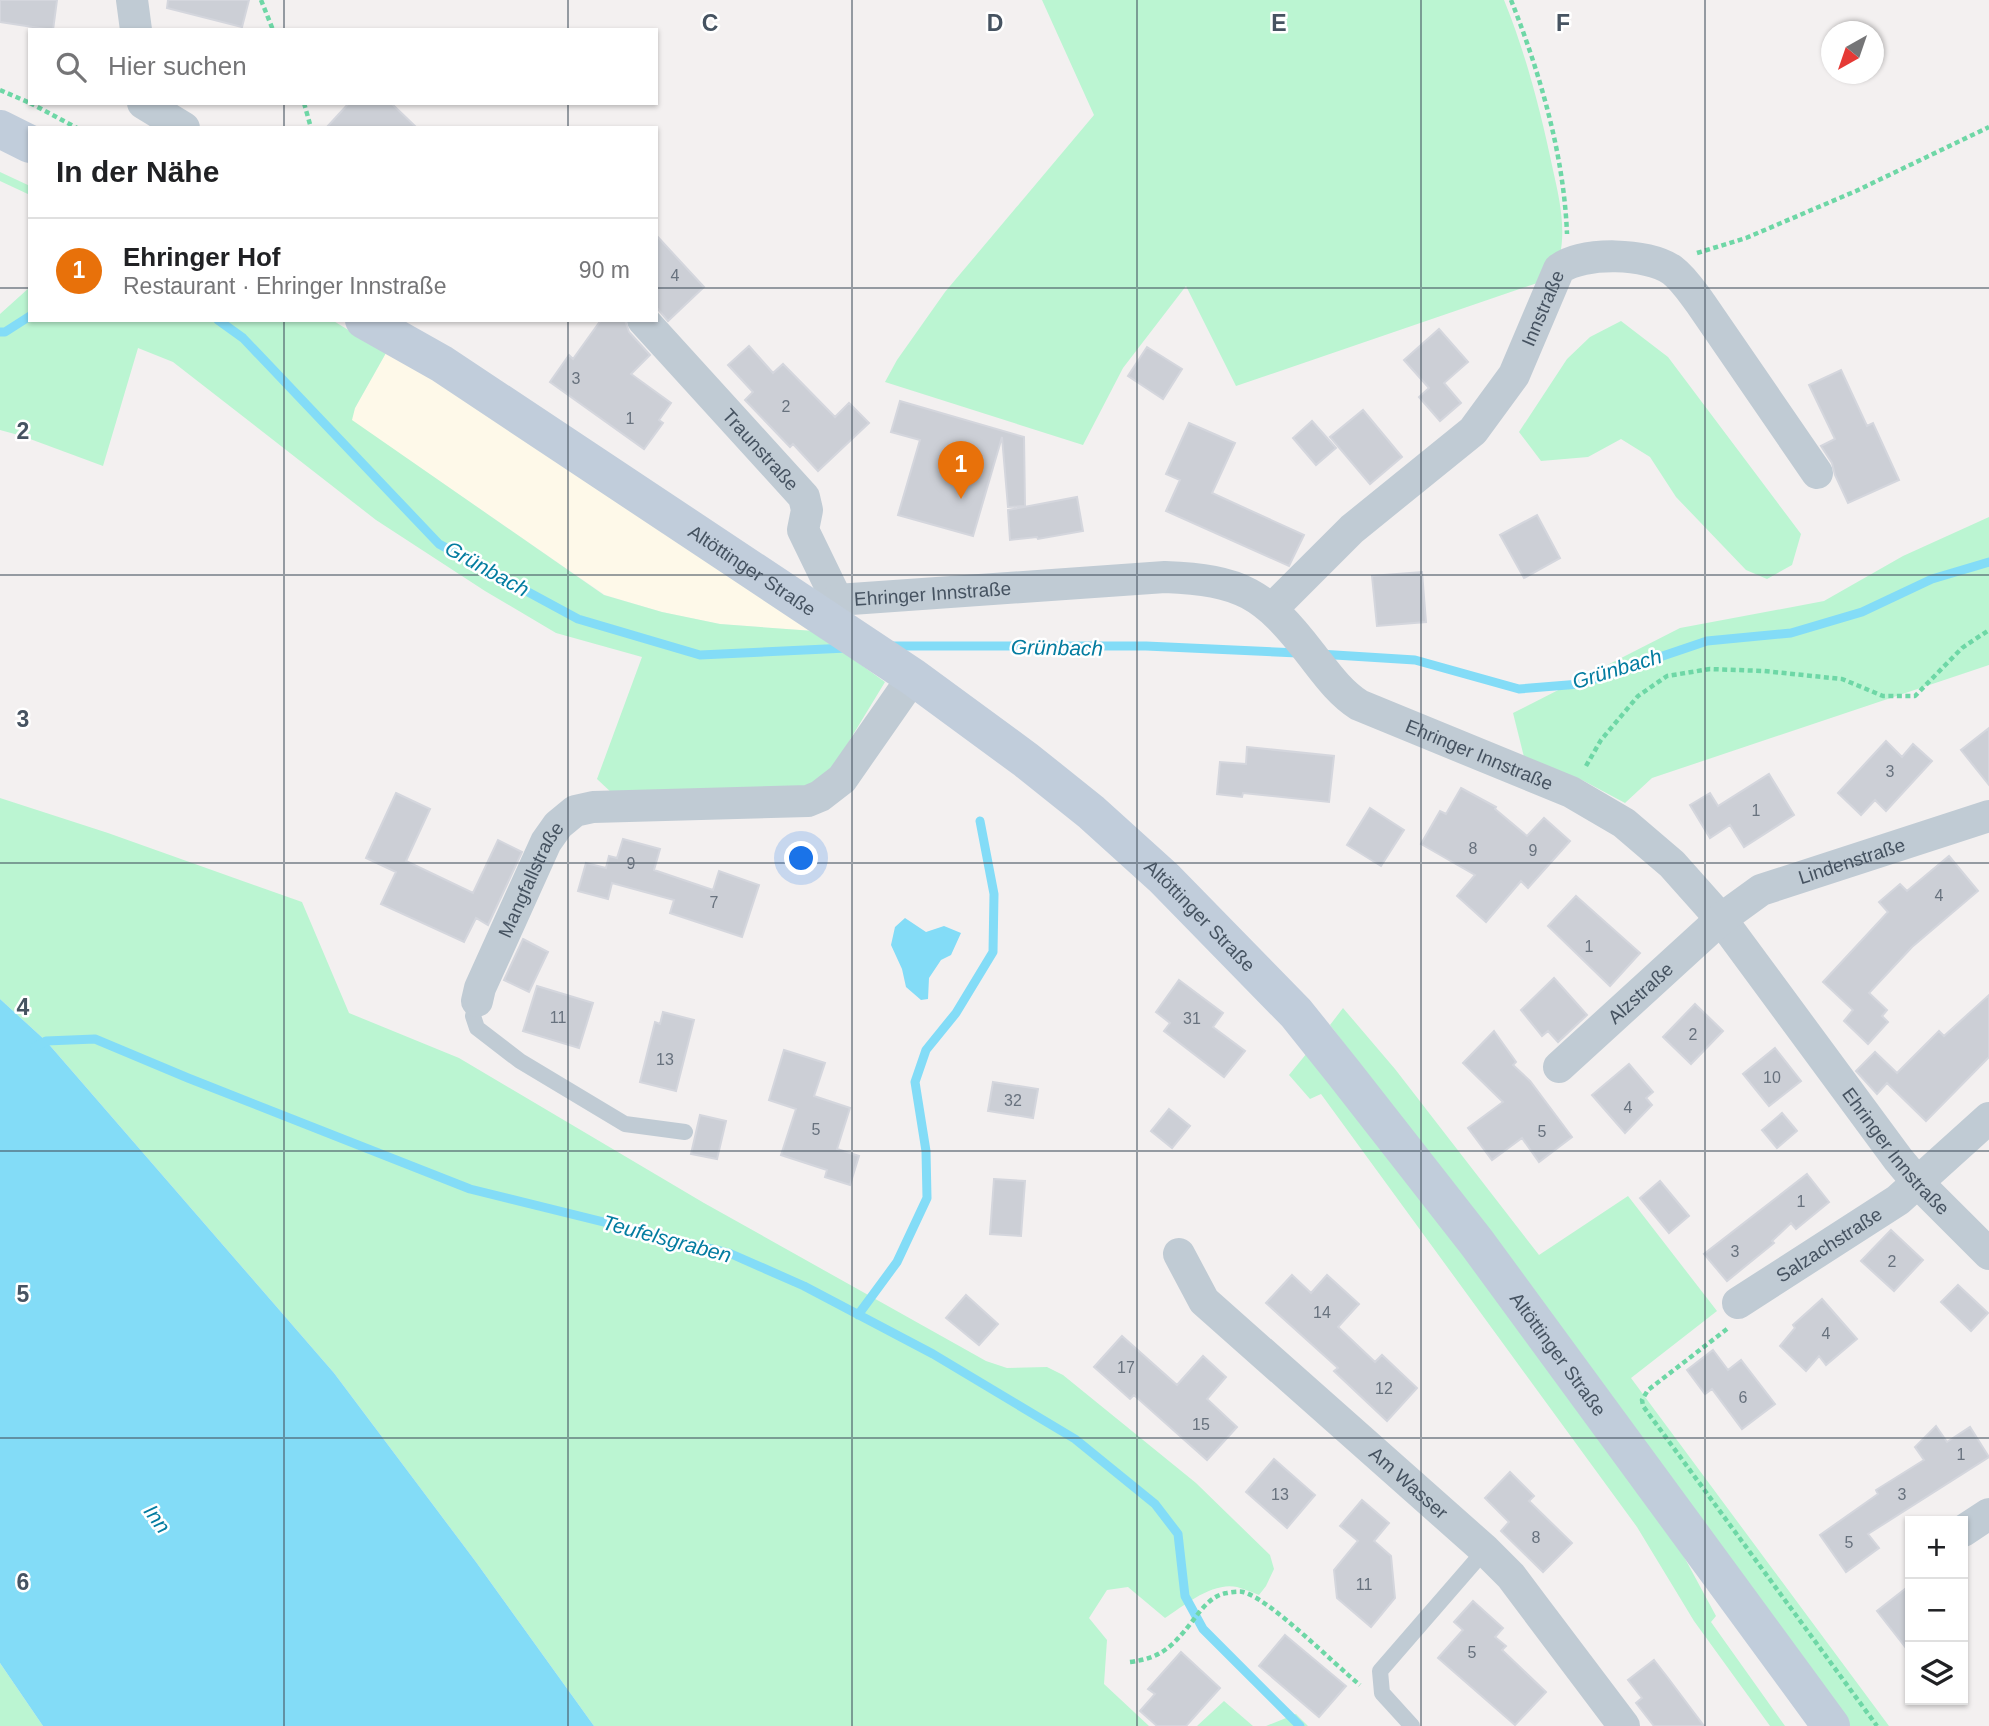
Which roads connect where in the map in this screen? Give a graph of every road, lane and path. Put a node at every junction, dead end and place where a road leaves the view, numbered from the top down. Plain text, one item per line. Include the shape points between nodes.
1 (132, 0) edge
2 (261, 0) edge
3 (1511, 0) edge
4 (136, 28) edge
5 (272, 28) edge
6 (0, 90) edge
7 (28, 102) edge
8 (34, 105) edge
9 (143, 105) edge
10 (146, 105) edge
11 (305, 105) edge
12 (73, 126) edge
13 (138, 126) edge
14 (181, 126) edge
15 (310, 126) edge
16 (1989, 127) edge
17 (0, 129) edge
18 (28, 143) edge
19 (1655, 261) junction
20 (1568, 263) junction
21 (368, 322) edge
22 (645, 322) edge
23 (1817, 473) dead end
24 (1272, 609) junction
25 (832, 613) junction
26 (1989, 630) edge
27 (905, 671) junction
28 (1570, 792) junction
29 (1989, 816) edge
30 (1721, 919) junction
31 (477, 1001) joint
32 (1559, 1067) dead end
33 (1989, 1118) edge
34 (685, 1132) dead end
35 (1918, 1183) junction
36 (1179, 1254) dead end
37 (1989, 1254) edge
38 (1738, 1303) joint
39 (1989, 1514) edge
40 (1968, 1528) edge
41 (1485, 1550) junction
42 (1130, 1662) dead end
43 (1382, 1693) junction
44 (1412, 1726) edge
45 (1624, 1726) edge
46 (1831, 1726) edge
47 (1877, 1726) edge

1 - 4 street
2 - 5 path
3 - 20 path via 1555,147 1566,210
6 - 7 path
8 - 12 path
9 - 13 street
10 - 14 street
11 - 15 path
16 - 19 path via 1746,237 1700,253
17 - 18 main road
19 - 20 street, Innstraße via 1620,257
19 - 23 street, Innstraße via 1685,283
20 - 24 street, Innstraße via 1559,269 1514,374 1473,431 1352,529
21 - 25 main road, Altöttinger Straße via 442,364
22 - 25 street, Traunstraße via 804,497 803,530
24 - 25 street, Ehringer Innstraße via 1229,584 1165,577
24 - 28 street, Ehringer Innstraße via 1331,680 1370,712
25 - 27 main road, Altöttinger Straße
26 - 28 path via 1962,648 1915,696 1882,696 1842,679 1764,671 1710,669 1667,676 1638,696 1601,740
27 - 31 street, Mangfallstraße via 842,779 820,796 808,801 575,811 558,825 537,860
27 - 46 main road, Altöttinger Straße via 1091,812 1164,878 1296,1013 1477,1243
28 - 30 street, Ehringer Innstraße via 1649,842
29 - 30 street, Lindenstraße via 1761,890
30 - 32 street, Alzstraße
30 - 35 street, Ehringer Innstraße
31 - 34 lane, Mangfallstraße via 473,1016 477,1028 543,1076 625,1124
33 - 35 street, Salzachstraße
35 - 37 street, Ehringer Innstraße
35 - 38 street, Salzachstraße
36 - 41 street, Am Wasser via 1204,1301
38 - 47 path via 1738,1320 1648,1390 1643,1406
39 - 40 street
41 - 43 lane via 1380,1671
41 - 45 street, Am Wasser via 1511,1576
42 - 43 path via 1150,1659 1171,1646 1205,1605 1225,1593 1243,1592 1265,1603 1363,1687
43 - 44 lane

